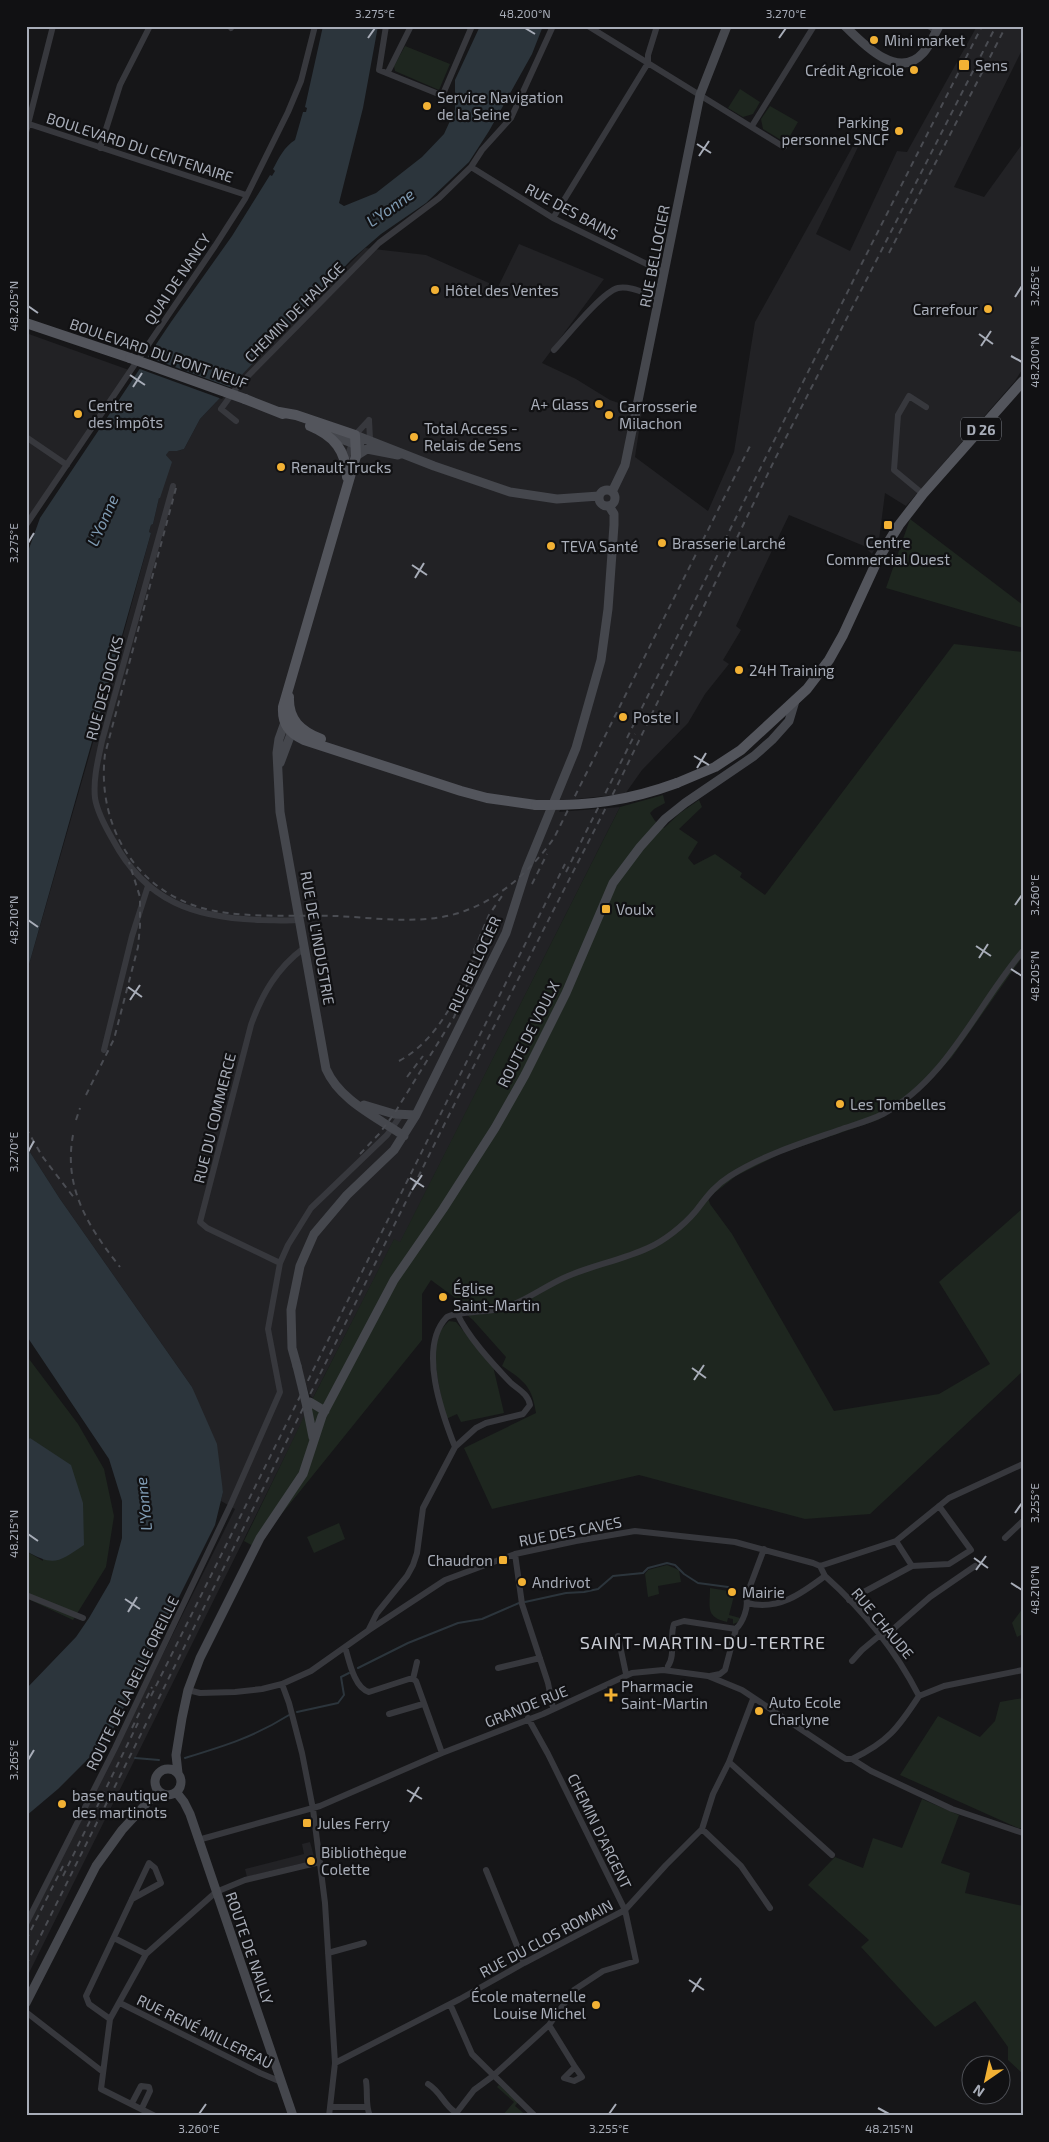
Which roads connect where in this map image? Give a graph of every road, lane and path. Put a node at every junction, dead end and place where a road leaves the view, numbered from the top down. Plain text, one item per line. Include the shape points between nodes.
1 (53, 26) edge
2 (150, 26) edge
3 (315, 26) edge
4 (386, 26) edge
5 (411, 26) edge
6 (472, 26) edge
7 (553, 26) edge
8 (588, 26) edge
9 (657, 26) edge
10 (727, 26) edge
11 (814, 26) edge
12 (845, 26) edge
13 (935, 28) edge
14 (648, 63) junction
15 (388, 72) junction
16 (700, 96) junction
17 (27, 124) edge
18 (752, 126) junction
19 (26, 132) edge
20 (784, 147) dead end
21 (100, 148) junction
22 (471, 167) junction
23 (246, 195) junction
24 (553, 218) junction
25 (663, 272) junction
26 (660, 298) junction
27 (27, 323) edge
28 (554, 350) dead end
29 (1023, 381) edge
30 (926, 407) dead end
31 (279, 412) junction
32 (236, 420) dead end
33 (323, 432) junction
34 (26, 437) edge
35 (369, 444) junction
36 (353, 448) junction
37 (67, 465) junction
38 (172, 486) dead end
39 (612, 492) junction
40 (922, 494) junction
41 (599, 496) junction
42 (609, 506) junction
43 (26, 525) edge
44 (795, 701) junction
45 (288, 729) junction
46 (304, 740) junction
47 (285, 749) junction
48 (376, 762) junction
49 (279, 766) junction
50 (148, 886) junction
51 (299, 920) junction
52 (304, 948) junction
53 (1023, 951) edge
54 (104, 1050) dead end
55 (356, 1103) junction
56 (401, 1115) junction
57 (416, 1115) junction
58 (392, 1128) junction
59 (404, 1136) junction
60 (280, 1263) junction
61 (457, 1313) junction
62 (308, 1402) junction
63 (324, 1413) junction
64 (314, 1438) junction
65 (455, 1447) junction
66 (1023, 1464) edge
67 (939, 1506) junction
68 (1023, 1521) edge
69 (1005, 1538) dead end
70 (896, 1541) junction
71 (764, 1550) junction
72 (515, 1554) junction
73 (820, 1566) junction
74 (912, 1566) junction
75 (975, 1566) dead end
76 (825, 1576) junction
77 (26, 1594) edge
78 (849, 1600) junction
79 (747, 1603) junction
80 (83, 1618) dead end
81 (736, 1629) junction
82 (368, 1630) junction
83 (618, 1636) dead end
84 (882, 1637) junction
85 (345, 1647) junction
86 (540, 1658) junction
87 (852, 1661) dead end
88 (417, 1662) dead end
89 (668, 1666) dead end
90 (498, 1668) dead end
91 (1023, 1670) edge
92 (626, 1674) junction
93 (708, 1676) junction
94 (413, 1679) junction
95 (282, 1684) junction
96 (188, 1690) junction
97 (919, 1696) junction
98 (753, 1699) junction
99 (423, 1704) junction
100 (553, 1708) junction
101 (389, 1714) dead end
102 (528, 1718) junction
103 (442, 1753) junction
104 (176, 1755) junction
105 (852, 1759) junction
106 (729, 1762) junction
107 (165, 1770) junction
108 (178, 1773) junction
109 (158, 1791) junction
110 (176, 1793) junction
111 (313, 1809) junction
112 (702, 1829) junction
113 (1023, 1833) edge
114 (198, 1840) junction
115 (832, 1855) dead end
116 (320, 1862) junction
117 (486, 1870) dead end
118 (216, 1892) junction
119 (132, 1899) junction
120 (770, 1908) dead end
121 (624, 1910) junction
122 (26, 1924) edge
123 (114, 1938) junction
124 (364, 1943) dead end
125 (328, 1953) junction
126 (146, 1954) junction
127 (524, 1963) junction
128 (26, 2003) edge
129 (120, 2003) junction
130 (450, 2004) junction
131 (26, 2012) edge
132 (110, 2019) junction
133 (549, 2025) junction
134 (335, 2063) junction
135 (575, 2067) dead end
136 (103, 2072) junction
137 (493, 2076) junction
138 (279, 2081) junction
139 (366, 2081) dead end
140 (428, 2084) dead end
141 (132, 2103) junction
142 (330, 2107) junction
143 (366, 2107) junction
144 (142, 2108) junction
145 (455, 2114) edge
146 (155, 2116) edge
147 (292, 2116) edge
148 (329, 2116) edge
149 (370, 2116) edge
150 (535, 2116) edge

1 - 17 street
2 - 21 street via 120,85
3 - 23 street, QUAI DE NANCY via 297,92
4 - 15 street via 380,70
5 - 15 street
6 - 15 street via 442,95
7 - 22 street via 510,118
8 - 14 street
9 - 14 street
10 - 16 main road, RUE BELLOCIER
11 - 18 street
12 - 13 main road via 879,56 896,63 908,62 922,54
14 - 16 street
14 - 24 street
16 - 18 street
16 - 25 main road, RUE BELLOCIER
17 - 19 street
17 - 21 street, BOULEVARD DU CENTENAIRE
18 - 20 street
21 - 23 street, BOULEVARD DU CENTENAIRE
22 - 24 street, RUE DES BAINS
22 - 32 street, CHEMIN DE HALAGE via 439,198 380,243 237,387 221,409
23 - 37 street, QUAI DE NANCY
24 - 25 street, RUE DES BAINS
25 - 26 main road, RUE BELLOCIER
26 - 28 street via 616,288 593,307
26 - 39 main road, RUE BELLOCIER via 625,465
27 - 31 main road, BOULEVARD DU PONT NEUF, bridge
29 - 40 main road, D 26
30 - 40 street via 908,396 898,415 894,470
31 - 33 main road, BOULEVARD DU PONT NEUF
31 - 36 main road, BOULEVARD DU PONT NEUF via 296,415
33 - 36 main road, BOULEVARD DU PONT NEUF
33 - 36 main road, BOULEVARD DU PONT NEUF via 337,443
34 - 37 street
35 - 36 main road
35 - 36 main road, BOULEVARD DU PONT NEUF
35 - 36 street via 369,420
35 - 41 main road, BOULEVARD DU PONT NEUF via 524,495 557,499
36 - 45 main road via 347,485 290,689
37 - 43 street, QUAI DE NANCY
38 - 50 street, RUE DES DOCKS via 102,741 95,778 96,799 108,830 121,854
39 - 41 main road via 604,491
39 - 42 main road via 615,500
40 - 44 main road, D 26 via 878,558 829,660
41 - 42 main road via 601,505
42 - 57 main road, RUE BELLOCIER via 614,514 614,525 605,636 576,748 526,870 506,934
44 - 48 main road, bridge via 741,750 715,767 619,801 536,806 487,798
44 - 63 main road, ROUTE DE VOULX / D 26 via 789,721 772,740 739,767 675,810 619,873 566,993 510,1104 394,1280
45 - 46 main road
45 - 47 main road
45 - 48 main road
45 - 49 main road, RUE DE L'INDUSTRIE via 278,753
46 - 47 main road
46 - 48 main road
47 - 49 main road
49 - 51 main road, RUE DE L'INDUSTRIE via 280,812
50 - 51 street, RUE DES DOCKS via 181,906 210,916
50 - 54 street
51 - 52 main road, RUE DE L'INDUSTRIE
52 - 55 main road, RUE DE L'INDUSTRIE via 326,1069 339,1091
52 - 60 street, RUE DU COMMERCE via 285,964 259,1002 200,1222
53 - 61 street via 967,1031 933,1073 901,1102 882,1114 744,1167 716,1185 686,1221 651,1247 567,1276 501,1308
55 - 56 main road
55 - 58 main road, RUE DE L'INDUSTRIE
56 - 57 main road
56 - 58 street, ROUTE DE LA BELLE OREILLE
57 - 59 main road, RUE BELLOCIER
58 - 59 main road, RUE DE L'INDUSTRIE
58 - 60 street, ROUTE DE LA BELLE OREILLE via 311,1208
59 - 62 main road, RUE BELLOCIER, bridge via 394,1150 335,1207 314,1234 300,1266 291,1310 292,1348
60 - 122 street, ROUTE DE LA BELLE OREILLE via 268,1329 280,1392 230,1506 115,1748
61 - 65 street via 447,1316 433,1341 442,1413
61 - 65 street via 473,1338 529,1399 530,1404 523,1414 494,1420 476,1428
62 - 63 main road
62 - 64 main road, RUE BELLOCIER
63 - 64 main road, D 26
64 - 96 main road, D 26 via 303,1474 260,1538 200,1658
65 - 82 street via 423,1508 417,1553 407,1576 377,1613
66 - 67 street
67 - 70 street
67 - 74 street via 972,1550 949,1564
68 - 69 street
70 - 73 street
70 - 74 street
71 - 72 street, RUE DES CAVES via 714,1538 636,1531
71 - 73 street, RUE DES CAVES
71 - 79 street via 746,1597
72 - 82 street, RUE DES CAVES via 445,1580
72 - 86 street via 522,1604
73 - 76 street, RUE CHAUDE
74 - 78 street
75 - 84 street via 930,1597
76 - 78 street, RUE CHAUDE
76 - 79 street via 783,1602 767,1606
77 - 80 street
78 - 84 street, RUE CHAUDE
79 - 81 street via 741,1624
81 - 89 street via 684,1620 674,1624 672,1658
81 - 93 street via 725,1670
82 - 85 street, RUE DES CAVES
83 - 92 street
84 - 87 street
84 - 97 street, RUE CHAUDE via 900,1660
85 - 94 street via 364,1691
85 - 95 street, RUE DES CAVES via 311,1671
86 - 90 street
86 - 100 street
88 - 94 street
91 - 97 street via 944,1686
92 - 93 street, GRANDE RUE via 663,1670
92 - 100 street, GRANDE RUE
93 - 98 street, GRANDE RUE via 742,1690
94 - 99 street
95 - 96 street, RUE DES CAVES via 235,1692
95 - 111 street via 302,1753
96 - 104 main road, D 26
97 - 105 street via 884,1742
98 - 105 street, GRANDE RUE via 846,1759
98 - 106 street, RUE DU CLOS ROMAIN
99 - 101 street
99 - 103 street
100 - 102 street, GRANDE RUE
102 - 103 street, GRANDE RUE
102 - 121 street, CHEMIN D'ARGENT via 553,1762
103 - 111 street, GRANDE RUE
104 - 107 main road, D 26
104 - 108 main road, D 26
105 - 113 street, GRANDE RUE via 952,1809
106 - 112 street, RUE DU CLOS ROMAIN via 713,1794
106 - 115 street
107 - 108 main road
107 - 109 main road via 156,1778
108 - 110 main road via 181,1785
109 - 110 main road via 169,1796
109 - 128 main road via 122,1830 96,1866
110 - 114 main road, ROUTE DE NAILLY via 187,1808
111 - 114 street, GRANDE RUE
111 - 116 street
112 - 120 street via 741,1866
112 - 121 street, RUE DU CLOS ROMAIN
114 - 118 main road, ROUTE DE NAILLY
116 - 118 street via 245,1880
116 - 125 street
117 - 127 street
118 - 126 street
118 - 138 main road, ROUTE DE NAILLY
119 - 119 street via 161,1883 155,1868 149,1863
119 - 123 street
121 - 127 street, RUE DU CLOS ROMAIN
121 - 133 street, CHEMIN D'ARGENT via 636,1961 603,1971 574,1990
123 - 126 street
123 - 132 street via 86,1996 89,2004
124 - 125 street
125 - 134 street
126 - 129 street
127 - 130 street, RUE DU CLOS ROMAIN
129 - 132 street
129 - 138 street, RUE RENÉ MILLEREAU
130 - 134 street, RUE DU CLOS ROMAIN
130 - 137 street via 472,2054
131 - 136 street
132 - 136 street
133 - 135 street
133 - 137 street
134 - 142 street
136 - 141 street via 101,2089
137 - 145 street via 474,2090
137 - 150 street
138 - 147 main road, ROUTE DE NAILLY
139 - 143 street
140 - 145 street via 438,2090
141 - 144 street
141 - 144 street via 142,2086 148,2087 150,2091
142 - 143 street
142 - 148 street
143 - 149 street
144 - 146 street

